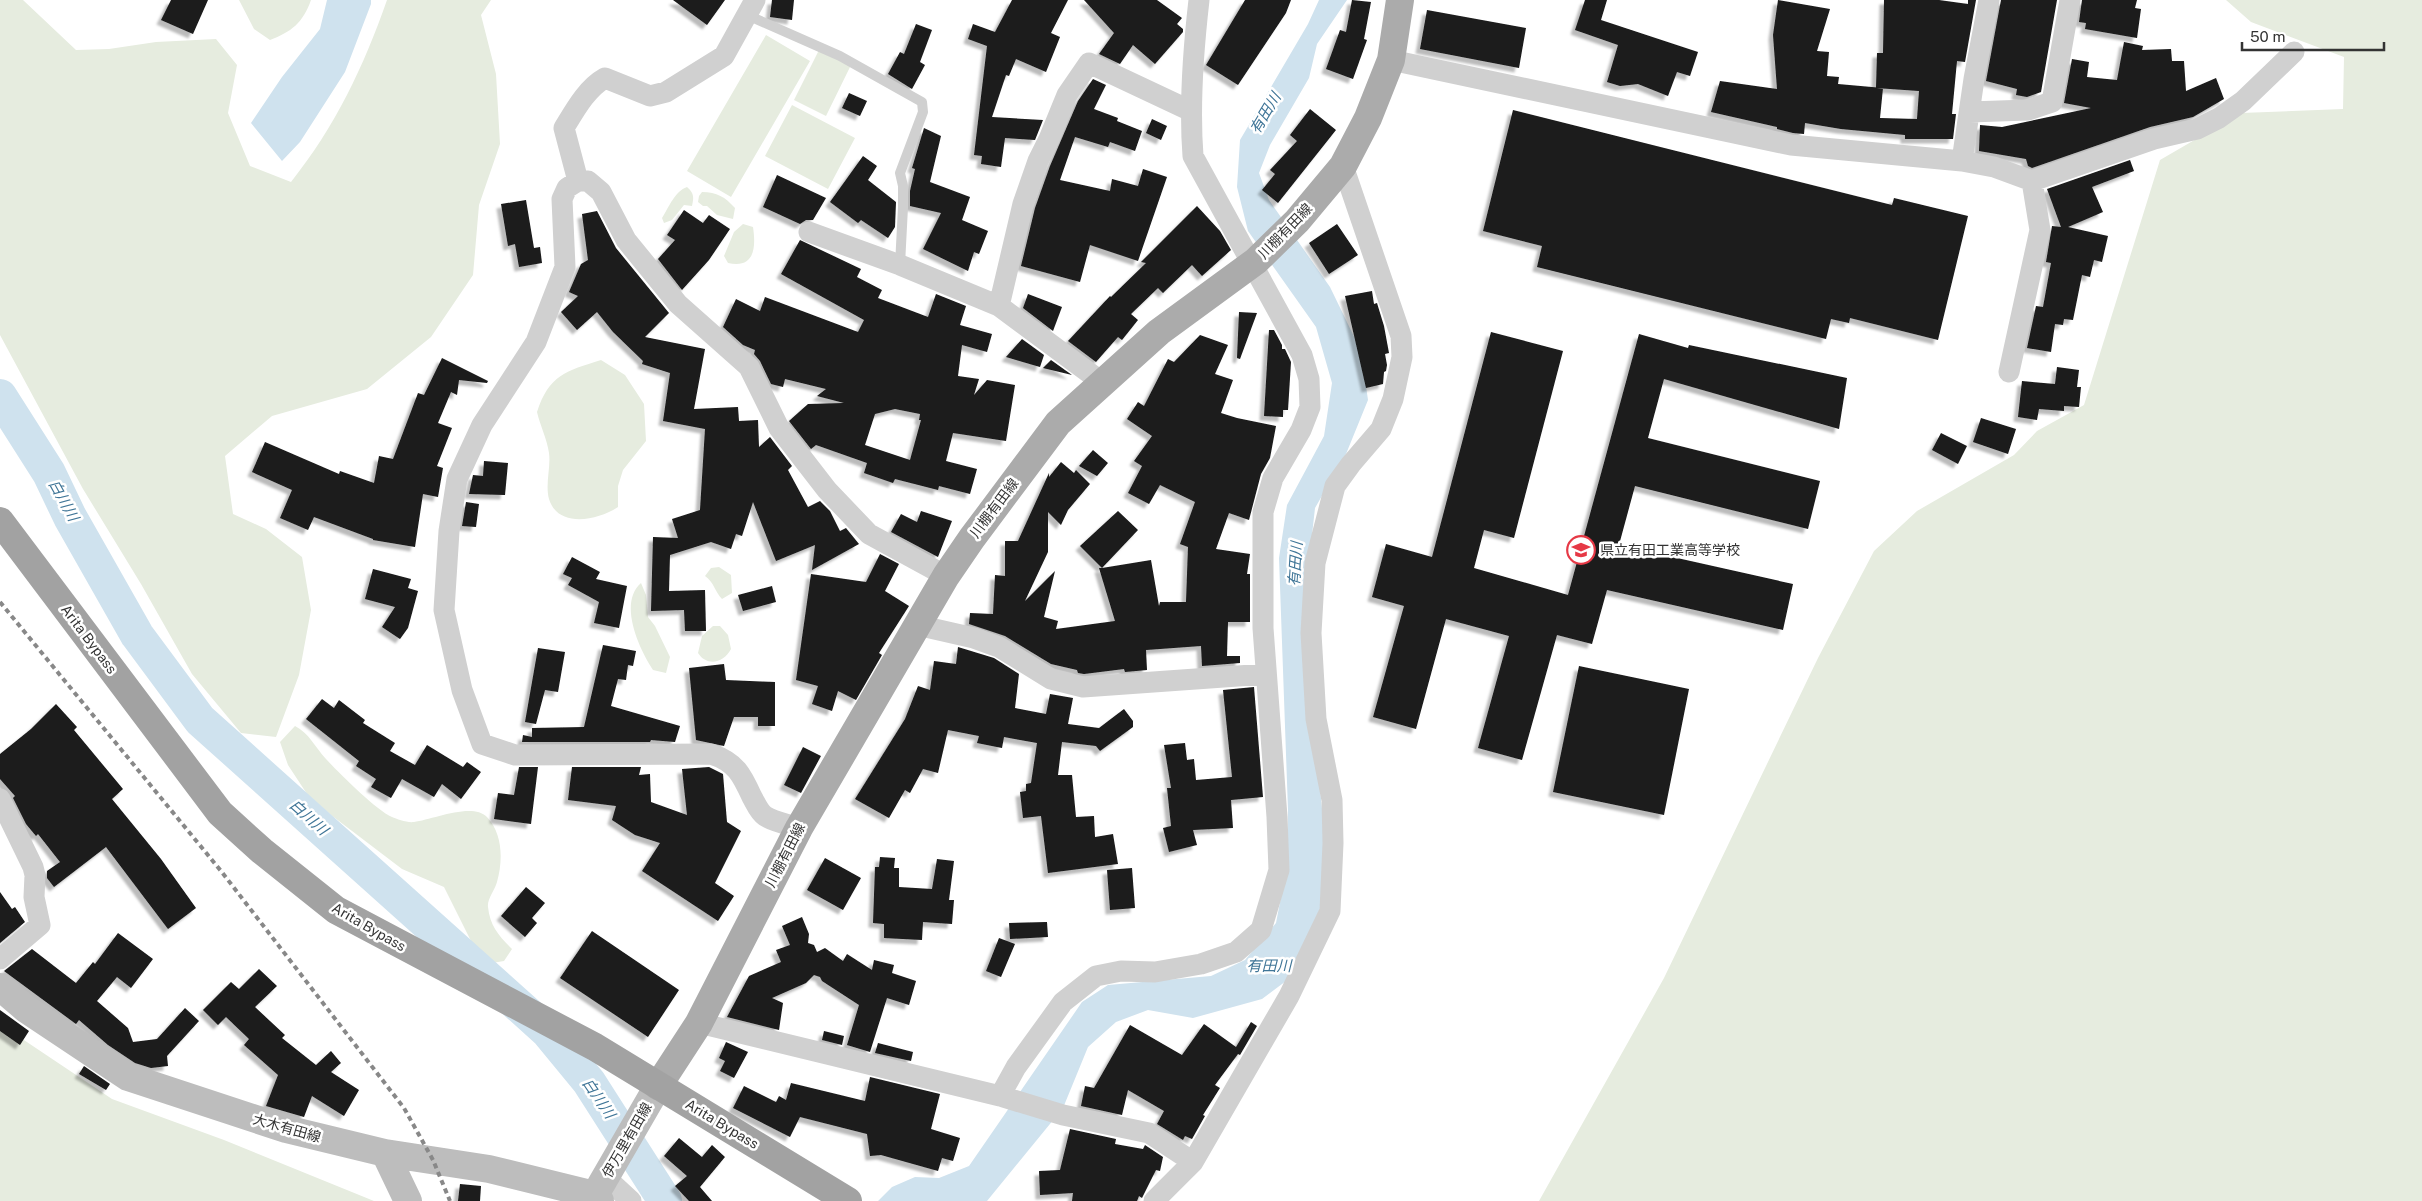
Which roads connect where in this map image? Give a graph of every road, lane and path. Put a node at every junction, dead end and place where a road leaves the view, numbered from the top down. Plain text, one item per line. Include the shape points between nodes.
1 (1199, 0) edge
2 (1400, 0) edge
3 (1989, 0) edge
4 (2070, 0) edge
5 (751, 8) edge
6 (2294, 52) dead end
7 (1390, 60) junction
8 (1191, 111) junction
9 (1970, 112) junction
10 (1962, 161) junction
11 (1343, 166) junction
12 (578, 181) junction
13 (2032, 181) junction
14 (809, 232) dead end
15 (1254, 263) junction
16 (900, 265) junction
17 (999, 306) junction
18 (2010, 372) dead end
19 (1103, 383) junction
20 (0, 521) edge
21 (946, 576) junction
22 (917, 625) junction
23 (1266, 674) junction
24 (0, 799) edge
25 (799, 828) junction
26 (0, 959) edge
27 (0, 986) edge
28 (699, 1023) junction
29 (658, 1086) junction
30 (1000, 1096) junction
31 (385, 1152) junction
32 (1193, 1162) junction
33 (600, 1191) edge
34 (408, 1201) edge
35 (630, 1201) edge
36 (848, 1201) edge
37 (1154, 1201) edge

1 - 8 street
2 - 7 main road, 川棚有田線
3 - 9 street
4 - 9 street via 2052,102 2028,110
5 - 12 street via 724,56 660,95 650,96 605,78 600,81 578,105 564,128
5 - 16 lane via 922,102 922,112 900,173 904,207
6 - 13 street via 2243,101 2197,129 2154,139
7 - 10 street via 1791,145
7 - 11 main road, 川棚有田線 via 1368,118
8 - 15 street via 1194,156
8 - 17 street via 1089,62 1067,95 1038,161 1023,204
9 - 10 street
10 - 13 street via 1994,167
11 - 15 main road, 川棚有田線 via 1297,221
11 - 32 street via 1401,336 1402,357 1393,399 1381,428 1335,486 1315,563 1311,633 1316,720 1332,809 1330,911 1288,996
12 - 21 street via 588,181 601,192 626,240 678,304 749,367 780,428 827,490 869,534
12 - 25 street via 567,188 562,199 565,267 536,342 482,425 457,479 449,531 444,610 462,690 482,744 515,755 711,754 726,759 736,768 758,809 766,817
13 - 18 street via 2040,230
14 - 16 street
15 - 19 main road, 川棚有田線 via 1159,332
15 - 23 street via 1302,355 1309,379 1310,407 1301,430 1273,478 1263,512
16 - 17 street
17 - 19 street
19 - 21 main road, 川棚有田線 via 1058,423
20 - 29 highway, Arita Bypass via 220,813 262,851 336,910 595,1047
21 - 22 main road, 川棚有田線
22 - 23 street via 983,641 999,647 1051,679 1082,686
22 - 25 main road, 川棚有田線
23 - 30 street via 1279,870 1261,930 1236,952 1201,964 1155,972 1121,971 1096,976 1063,1002 1016,1067
24 - 26 street via 36,874 34,897 40,925
25 - 28 main road, 川棚有田線
27 - 31 main road, 大木有田線 via 26,1009 128,1077 286,1129
28 - 29 main road, 川棚有田線
28 - 30 street
29 - 33 main road, 伊万里有田線
29 - 36 highway, Arita Bypass
30 - 32 street via 1063,1116 1149,1133
31 - 33 main road, 大木有田線
31 - 34 main road
32 - 37 street
33 - 35 street

